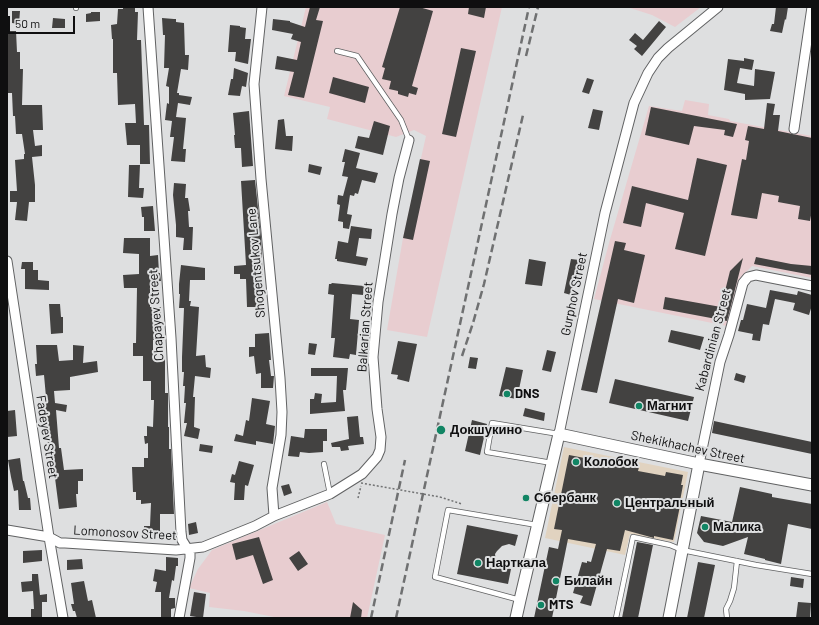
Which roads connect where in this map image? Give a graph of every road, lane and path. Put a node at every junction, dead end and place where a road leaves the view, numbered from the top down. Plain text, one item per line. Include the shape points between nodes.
1 (148, 7) edge
2 (262, 7) edge
3 (718, 7) edge
4 (812, 7) edge
5 (337, 51) dead end
6 (794, 129) dead end
7 (409, 140) joint
8 (7, 261) edge
9 (812, 286) edge
10 (559, 434) junction
11 (552, 463) junction
12 (324, 464) dead end
13 (699, 464) junction
14 (812, 485) edge
15 (330, 494) junction
16 (358, 498) dead end
17 (462, 504) dead end
18 (274, 516) junction
19 (538, 526) junction
20 (7, 530) edge
21 (49, 537) junction
22 (188, 549) junction
23 (682, 550) junction
24 (737, 561) junction
25 (812, 574) edge
26 (520, 600) junction
27 (63, 618) edge
28 (179, 618) edge
29 (516, 618) edge
30 (616, 618) edge
31 (669, 618) edge
32 (727, 618) edge

1 - 22 street, Chapayev Street via 171,338 181,532 182,540
2 - 18 street, Shogentsukov Lane via 254,84 282,412 281,435 272,488
3 - 10 street, Gurphov Street via 658,58 645,78 634,103 605,213
4 - 6 street
5 - 7 lane via 357,56 401,120
7 - 15 street, Balkarian Street via 392,214 378,302 374,357 380,450 362,474
8 - 21 street, Fadeyev Street
9 - 13 street, Kabardinian Street via 756,275 748,277 743,283 720,362
10 - 11 street, Gurphov Street
10 - 11 lane via 492,423 487,452
10 - 13 street, Shekikhachev Street
11 - 19 street, Gurphov Street
12 - 15 lane
13 - 14 street, Shekikhachev Street
13 - 23 street, Kabardinian Street
15 - 18 street, Lomonosov Street
16 - 17 path, bridge via 361,483 440,497
18 - 22 street, Lomonosov Street via 239,533
19 - 26 street, Gurphov Street
19 - 26 lane via 448,510 435,577
20 - 21 street, Lomonosov Street
21 - 22 street, Lomonosov Street via 60,543
21 - 27 street, Fadeyev Street
22 - 28 street, Chapayev Street via 190,558
23 - 24 lane
23 - 30 lane via 633,537
23 - 31 street, Kabardinian Street
24 - 25 lane
24 - 32 lane via 734,588 726,609
26 - 29 street, Gurphov Street

